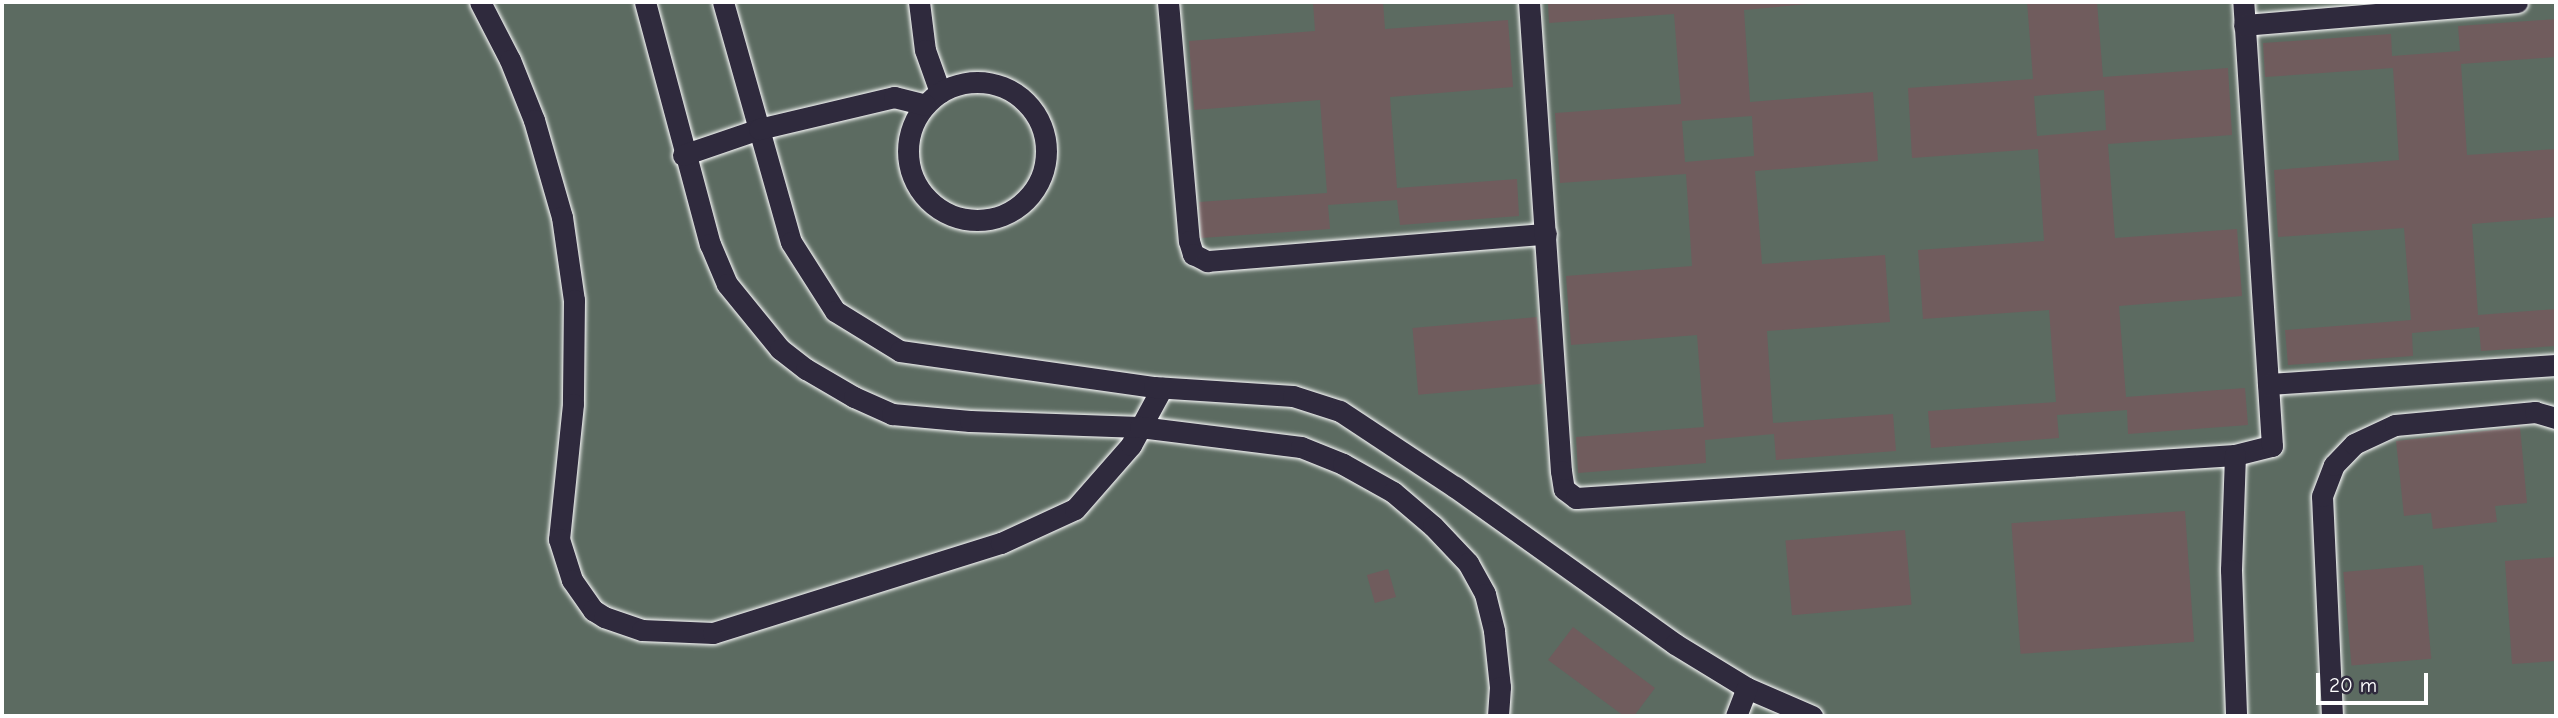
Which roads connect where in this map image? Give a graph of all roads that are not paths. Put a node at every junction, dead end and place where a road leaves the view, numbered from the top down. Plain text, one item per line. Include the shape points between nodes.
1 (480, 2) edge
2 (645, 2) edge
3 (723, 2) edge
4 (919, 2) edge
5 (1168, 2) edge
6 (1529, 2) edge
7 (2243, 2) edge
8 (2517, 2) edge
9 (2244, 25) junction
10 (933, 99) junction
11 (759, 129) junction
12 (683, 155) junction
13 (1546, 234) junction
14 (2556, 365) edge
15 (2268, 384) junction
16 (1162, 387) junction
17 (2556, 418) edge
18 (1140, 427) junction
19 (2235, 455) junction
20 (1747, 688) junction
21 (1498, 716) edge
22 (1736, 716) edge
23 (1812, 716) edge
24 (2236, 716) edge
25 (2332, 716) edge

1 - 18 lane via 529,108 562,217 574,300 573,404 559,539 572,580 593,610 642,630 713,633 1001,543 1075,509 1131,445
2 - 12 lane
3 - 11 lane
4 - 10 lane
5 - 13 lane via 1193,254 1207,261
6 - 13 lane
7 - 9 lane
8 - 9 lane
9 - 15 lane
10 - 10 lane via 908,140 913,179 923,195 938,208 975,220 995,217 1028,197 1045,162 1040,123 1030,106 998,85 978,82 958,84
10 - 11 lane via 894,97
11 - 12 lane
11 - 16 lane via 791,242 835,311 900,351
12 - 18 lane via 727,284 780,349 806,369 892,414
13 - 19 lane via 1561,471 1564,489 1576,498
14 - 15 lane
15 - 19 lane via 2272,446
16 - 18 lane
16 - 20 lane via 1293,396 1340,411 1675,644
17 - 25 lane via 2535,412 2395,425 2354,444 2334,465 2322,496
18 - 21 lane via 1301,447 1393,492 1468,563 1485,594 1500,687
19 - 24 lane via 2231,570
20 - 22 lane
20 - 23 lane

